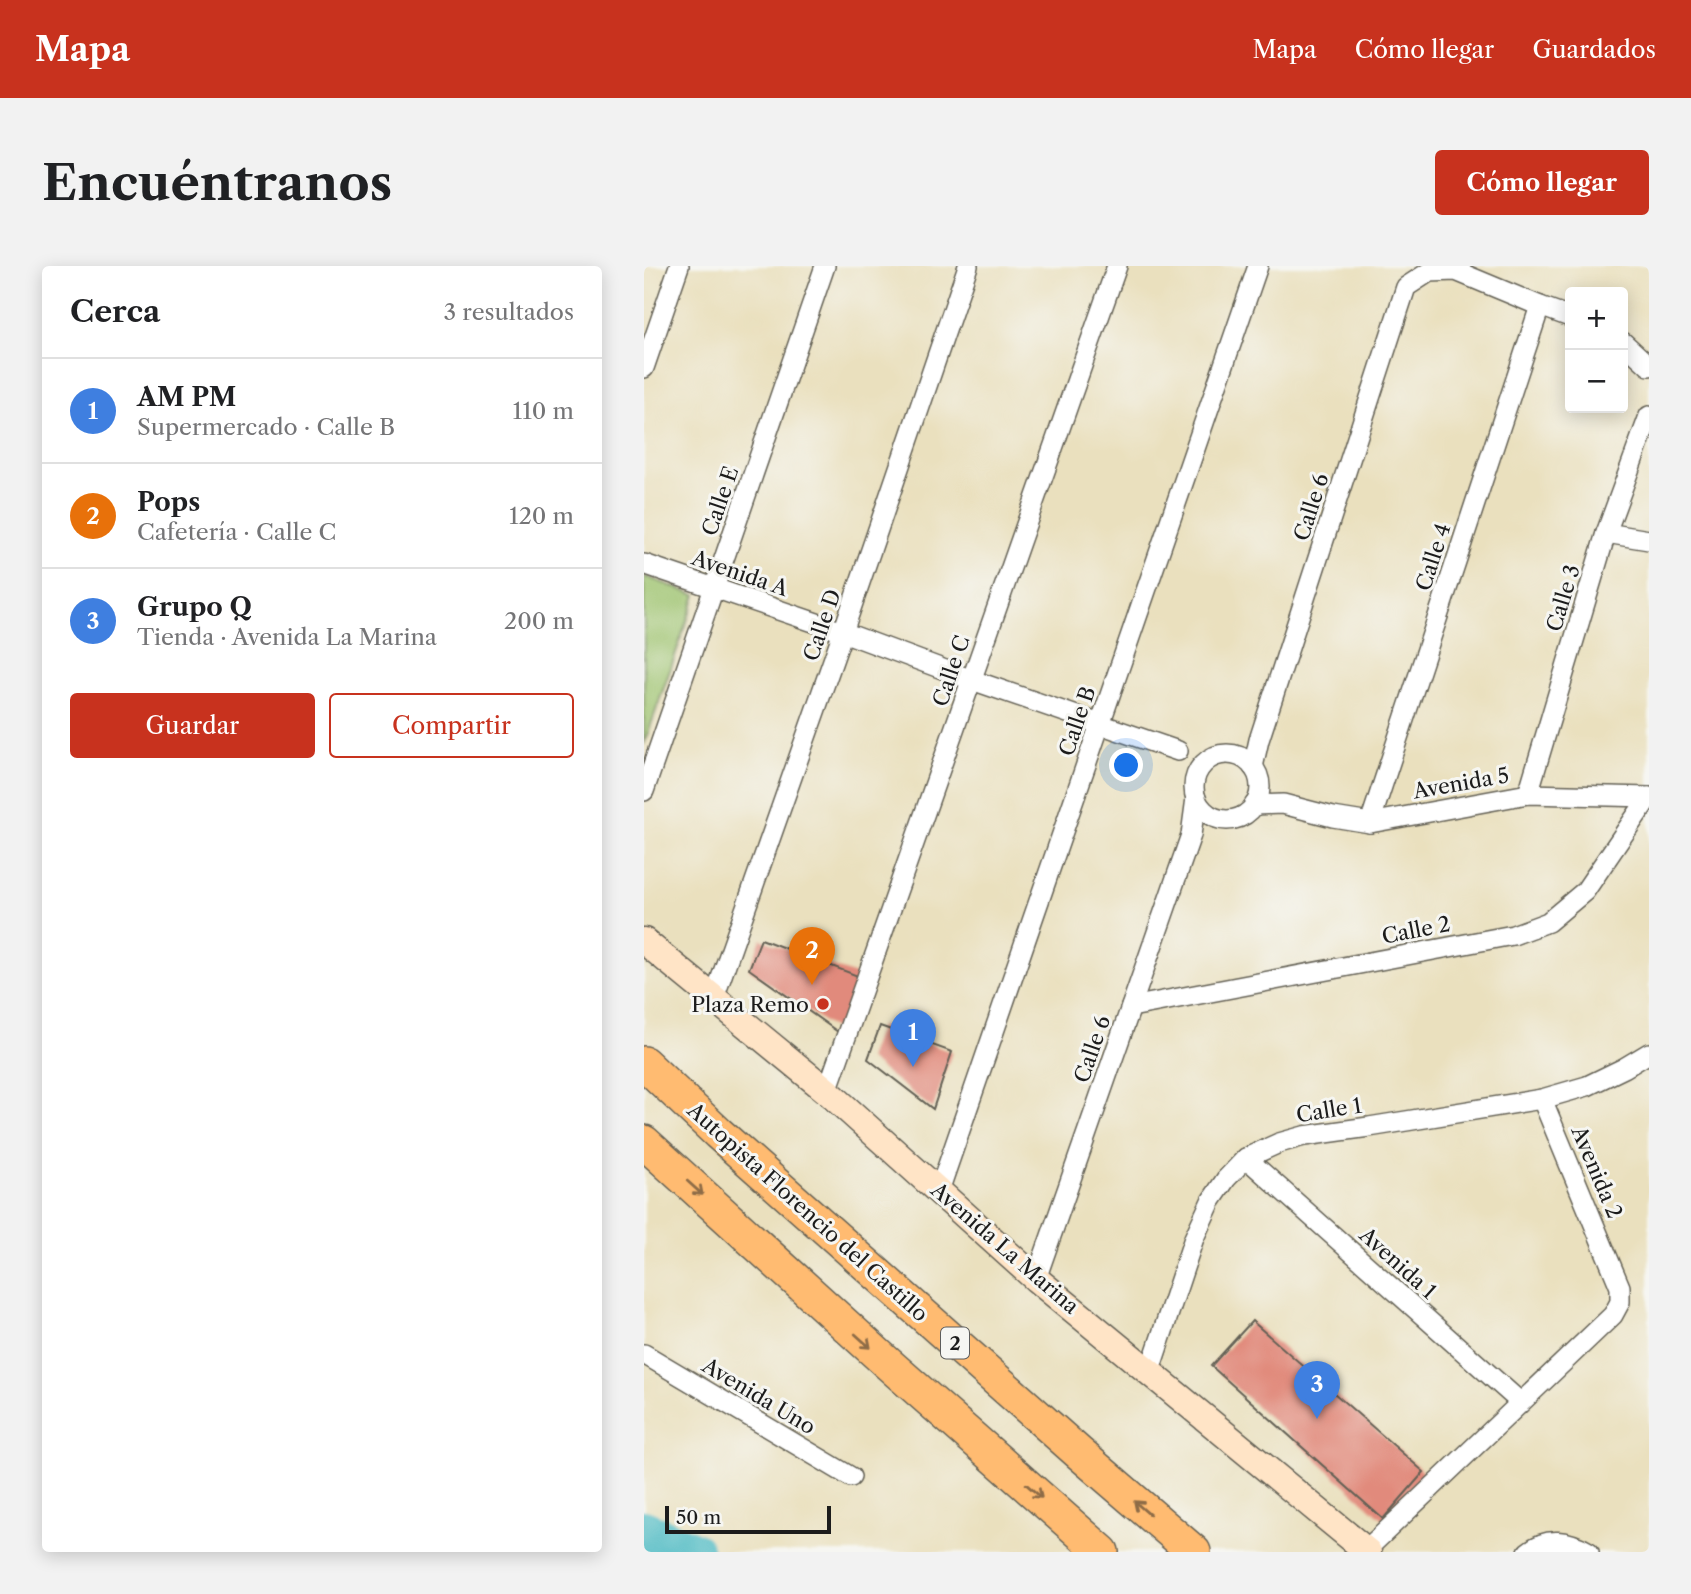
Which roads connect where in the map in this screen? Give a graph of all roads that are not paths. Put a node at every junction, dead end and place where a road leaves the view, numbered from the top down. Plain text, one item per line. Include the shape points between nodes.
1 (678, 266) edge
2 (825, 266) edge
3 (968, 266) edge
4 (1118, 266) edge
5 (1258, 266) edge
6 (1540, 306) junction
7 (1565, 315) edge
8 (1628, 347) edge
9 (1649, 366) edge
10 (644, 368) edge
11 (1649, 416) edge
12 (1606, 533) junction
13 (1649, 540) edge
14 (644, 564) edge
15 (713, 589) junction
16 (844, 632) junction
17 (972, 680) junction
18 (1100, 723) junction
19 (1178, 751) dead end
20 (1250, 767) junction
21 (644, 791) edge
22 (1528, 794) junction
23 (1649, 797) edge
24 (1196, 798) junction
25 (1283, 804) junction
26 (1254, 805) junction
27 (1218, 818) junction
28 (1370, 822) junction
29 (1191, 835) junction
30 (644, 941) edge
31 (714, 998) junction
32 (1131, 1007) junction
33 (644, 1037) edge
34 (1649, 1053) edge
35 (644, 1063) edge
36 (827, 1091) junction
37 (1542, 1099) junction
38 (718, 1133) junction
39 (644, 1142) edge
40 (1246, 1158) junction
41 (939, 1191) junction
42 (1036, 1279) junction
43 (644, 1354) edge
44 (1149, 1373) junction
45 (1520, 1402) junction
46 (851, 1477) dead end
47 (1367, 1551) edge
48 (1102, 1552) edge
49 (1194, 1552) edge
50 (1528, 1552) edge
51 (1589, 1552) edge

1 - 10 street
2 - 15 street, Calle E
3 - 16 street, Calle D
4 - 17 street, Calle C
5 - 18 street, Calle B
6 - 7 street
6 - 20 street, Calle 6 via 1456,271 1429,272 1406,287
6 - 28 street, Calle 4
8 - 9 street
11 - 12 street, Calle 3
12 - 13 street
12 - 22 street, Calle 3
14 - 15 street, Avenida A
15 - 16 street, Avenida A
15 - 21 street, Calle E
16 - 17 street, Avenida A
16 - 31 street, Calle D
17 - 18 street, Avenida A
17 - 36 street, Calle C
18 - 19 street, Avenida A
18 - 41 street, Calle B
20 - 24 street via 1227,754 1207,761 1196,777
20 - 25 street
20 - 26 street via 1260,789
22 - 23 street, Avenida 5
22 - 28 street, Avenida 5
23 - 32 street, Calle 2 via 1585,891 1548,922 1513,935
24 - 27 street
24 - 29 street, Calle 6
25 - 26 street, Avenida 5
25 - 28 street, Avenida 5
26 - 27 street via 1238,818
27 - 29 street
29 - 32 street, Calle 6
30 - 31 street, Avenida La Marina
31 - 36 street, Avenida La Marina
32 - 42 street, Calle 6
33 - 38 highway
34 - 37 street, Calle 1 via 1587,1086
35 - 38 highway, Autopista Florencio del Castillo / 2
36 - 41 street, Avenida La Marina
37 - 40 street, Calle 1 via 1304,1136
37 - 45 street, Avenida 2 via 1620,1287 1620,1302 1613,1315
49 -> 38 highway, Autopista Florencio del Castillo / 2
39 -> 48 highway
40 - 44 street, Calle 1 via 1211,1202 1194,1238
40 - 45 street, Avenida 1
41 - 42 street, Avenida La Marina
42 - 44 street, Avenida La Marina
43 - 46 street, Avenida Uno
44 - 47 street, Avenida La Marina
45 - 47 street
50 - 51 street via 1558,1539

